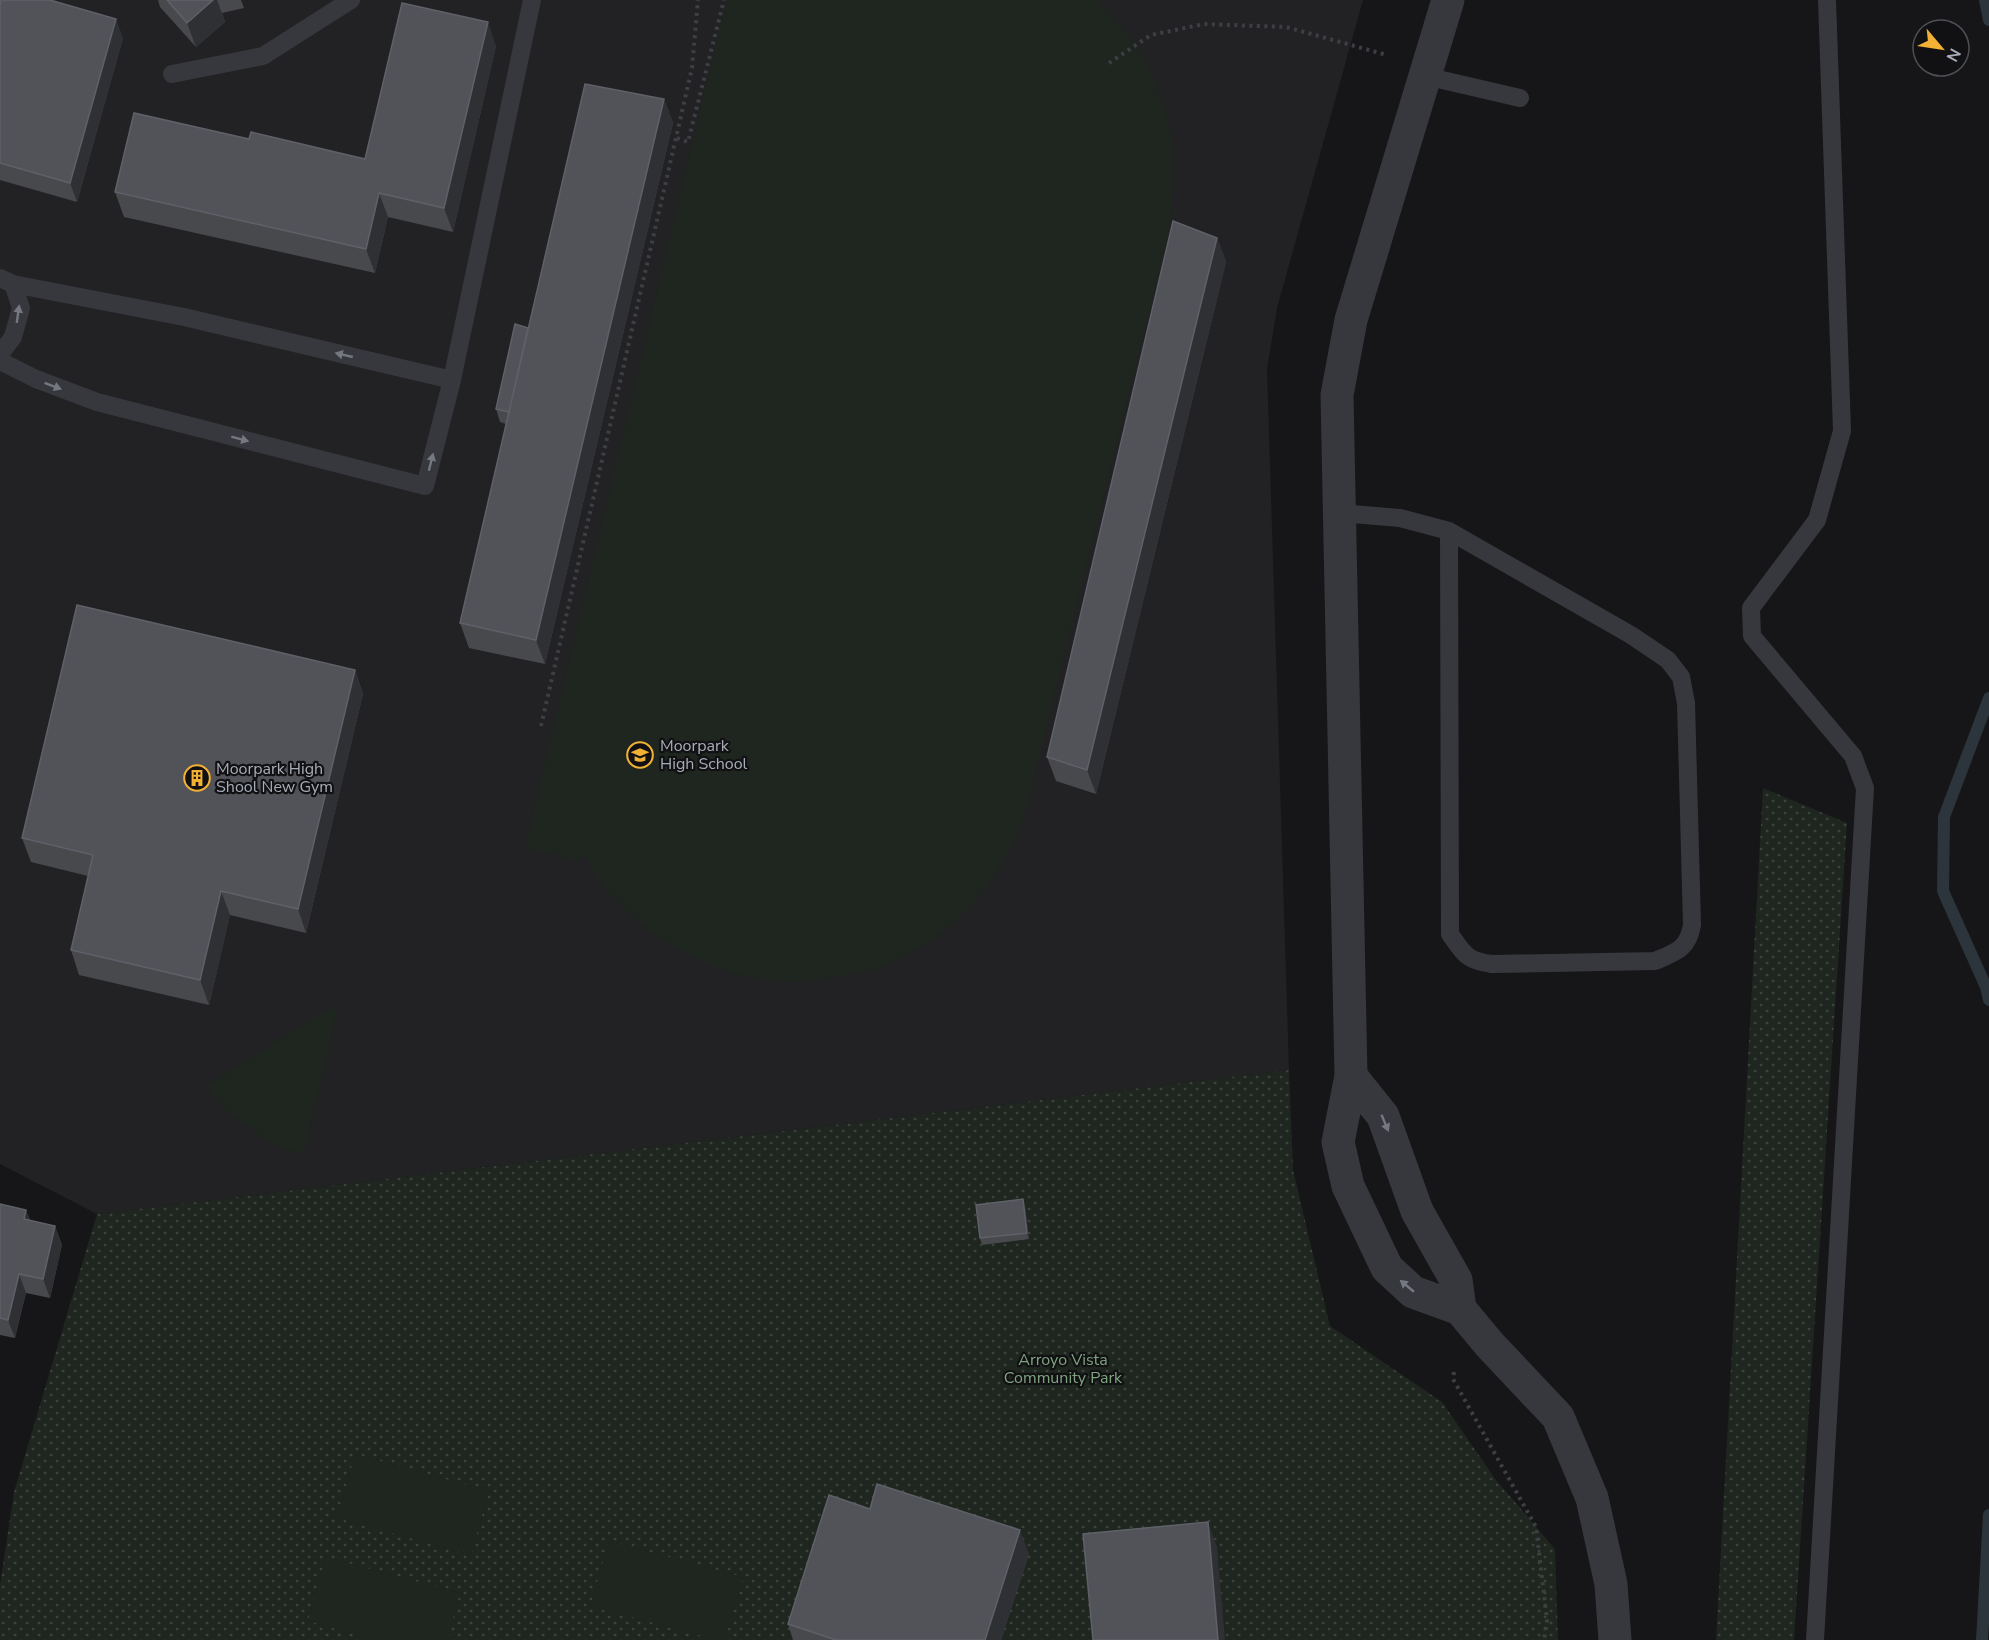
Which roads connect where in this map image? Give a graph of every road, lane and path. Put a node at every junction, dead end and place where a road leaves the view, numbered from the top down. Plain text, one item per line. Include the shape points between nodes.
1 (351, 0) edge
2 (532, 0) edge
3 (698, 0) edge
4 (724, 0) edge
5 (1448, 0) edge
6 (1827, 0) edge
7 (1387, 55) dead end
8 (1109, 63) dead end
9 (172, 74) dead end
10 (1425, 76) junction
11 (1520, 98) dead end
12 (677, 138) junction
13 (6, 281) edge
14 (0, 354) edge
15 (0, 361) edge
16 (452, 380) junction
17 (1340, 513) junction
18 (1449, 531) junction
19 (541, 726) dead end
20 (1351, 1076) junction
21 (1460, 1310) junction
22 (1454, 1372) dead end
23 (1544, 1640) edge
24 (1615, 1640) edge
25 (1815, 1640) edge

1 - 9 lane via 263,56
2 - 16 lane
3 - 12 path via 692,68
4 - 12 path via 688,142
5 - 10 street
6 - 25 lane via 1842,431 1817,520 1751,608 1752,636 1853,756 1865,788
7 - 8 path via 1286,27 1204,24 1151,35
10 - 11 lane
10 - 17 street via 1351,320 1338,395
12 - 19 path
14 -> 13 lane via 13,337 21,308
16 -> 13 lane via 184,317
15 -> 16 lane via 97,402 425,486
17 - 18 lane via 1400,518
17 - 20 street
18 - 18 lane via 1631,635 1668,660 1681,677 1686,703 1692,925 1690,938 1679,951 1655,962 1492,964 1465,955 1450,934
20 -> 21 street via 1383,1116 1417,1211 1456,1280
21 -> 20 street via 1413,1292 1387,1268 1348,1186 1338,1142
21 - 24 street via 1558,1417 1592,1498 1611,1584
22 - 23 path via 1453,1379 1536,1527 1547,1620

